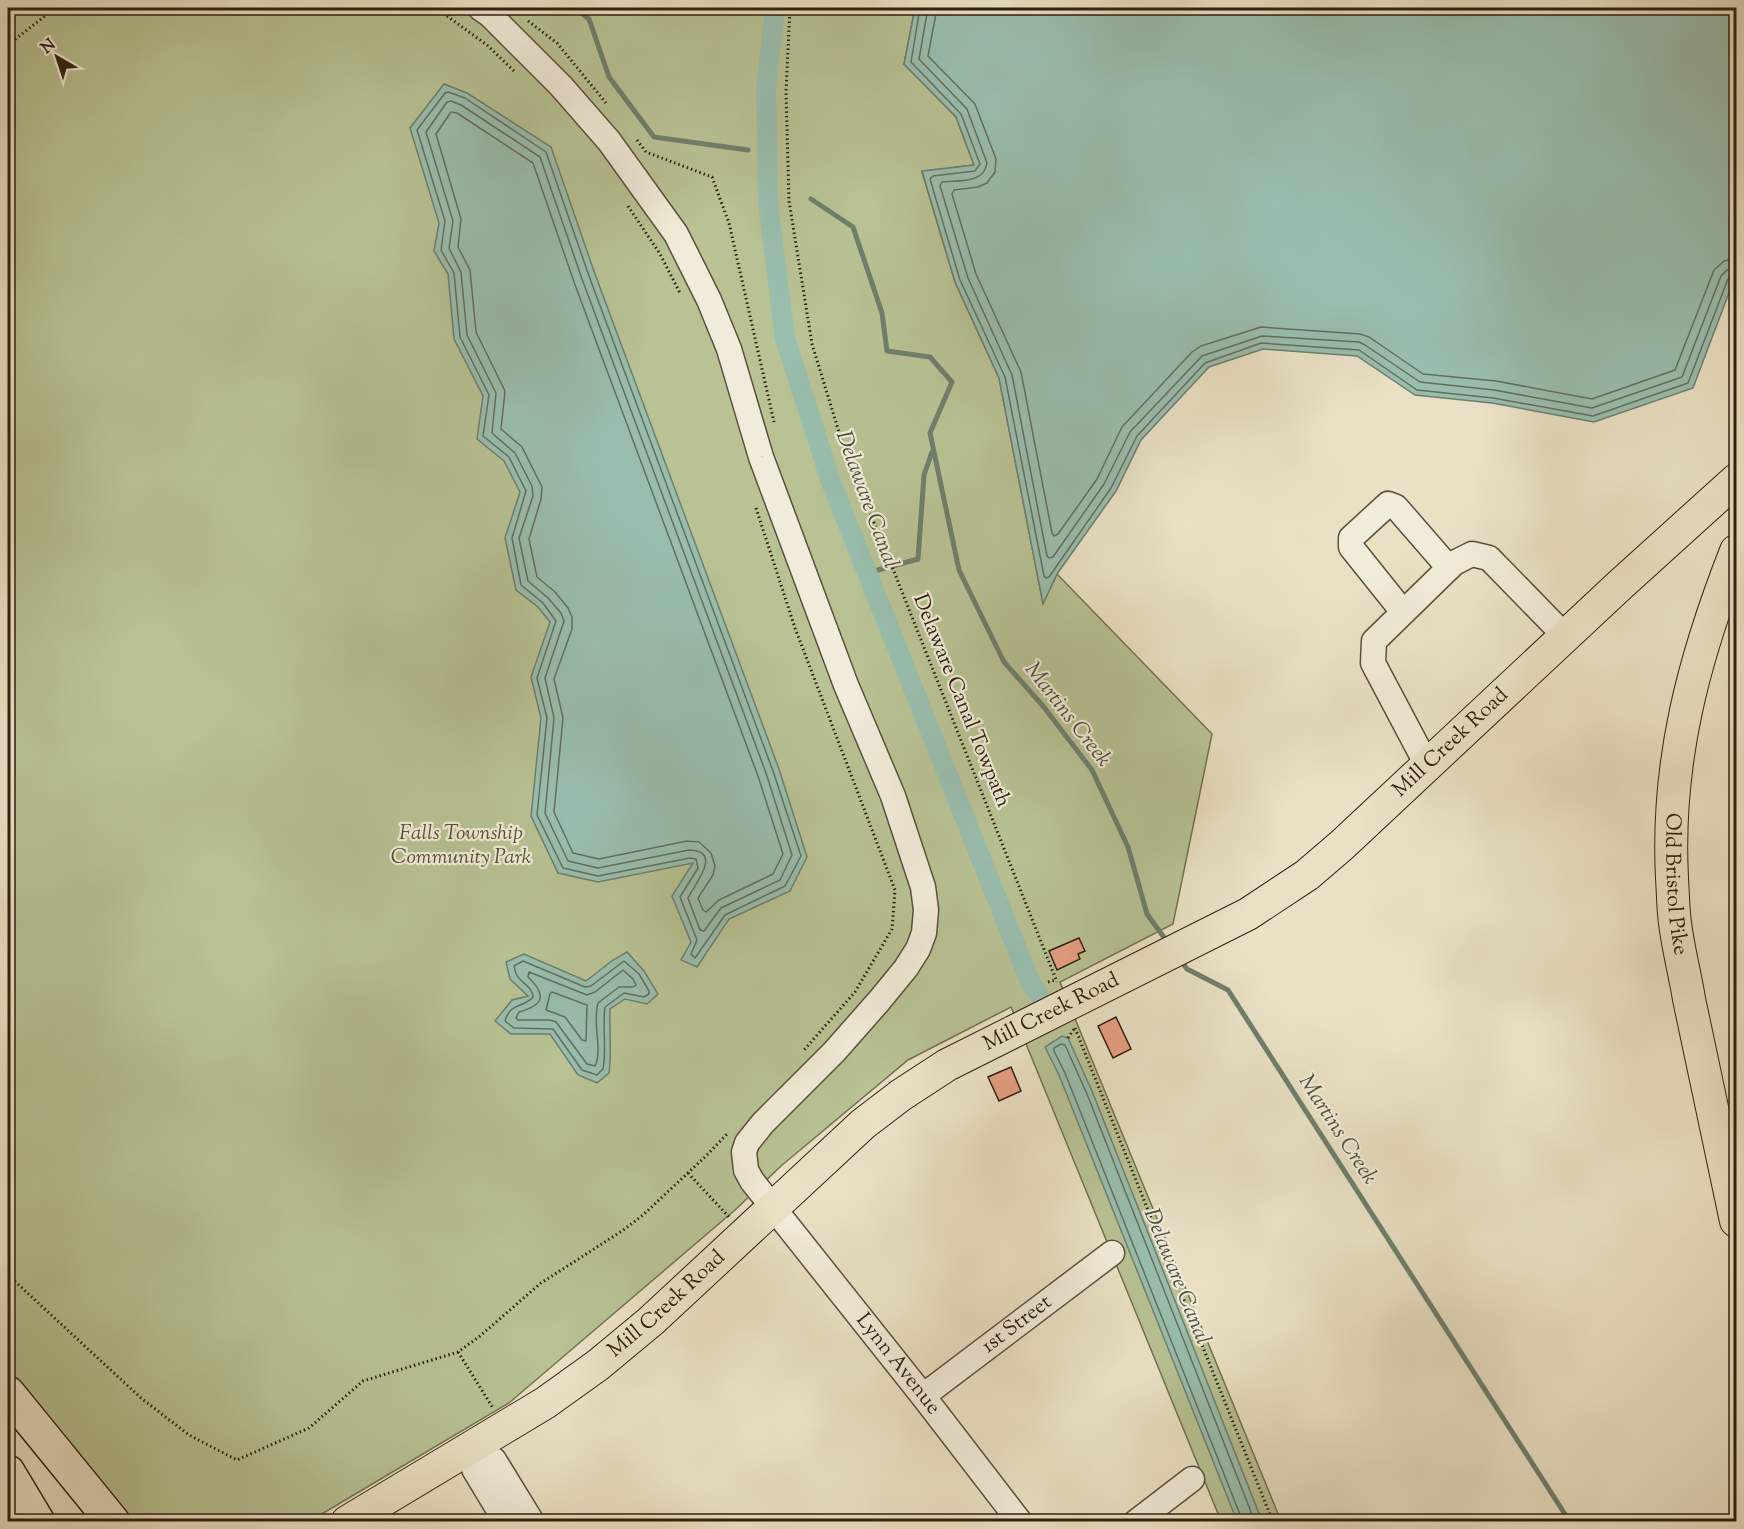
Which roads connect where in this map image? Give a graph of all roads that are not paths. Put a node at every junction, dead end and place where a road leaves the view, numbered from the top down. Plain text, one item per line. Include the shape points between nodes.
1 (480, 8) edge
2 (1737, 480) edge
3 (1737, 551) edge
4 (1449, 568) junction
5 (1403, 612) junction
6 (1565, 636) junction
7 (1427, 765) junction
8 (1733, 1184) edge
9 (774, 1207) junction
10 (1737, 1221) edge
11 (1112, 1253) dead end
12 (8, 1392) edge
13 (923, 1396) junction
14 (473, 1446) junction
15 (8, 1472) edge
16 (1192, 1479) dead end
17 (8, 1517) edge
18 (10, 1521) edge
19 (38, 1521) edge
20 (112, 1521) edge
21 (348, 1521) edge
22 (506, 1521) edge
23 (531, 1521) edge
24 (1020, 1521) edge
25 (1136, 1521) edge

1 - 9 street, Lynn Avenue via 561,86 609,141 681,243 729,349 761,457 846,685 893,796 923,887 924,933 906,968 834,1052 747,1143 746,1170
2 - 6 main road, Mill Creek Road
3 - 8 main road, Old Bristol Pike via 1715,606 1685,711 1676,767 1671,851 1675,922 1701,1061
4 - 5 street
4 - 5 street via 1396,507 1388,504 1351,538 1351,547
4 - 6 street via 1472,554 1489,558
5 - 7 street via 1374,641 1373,663
6 - 7 main road, Mill Creek Road
7 - 9 main road, Mill Creek Road via 1307,875 1248,914 923,1080 863,1124
8 - 10 main road, Old Bristol Pike
9 - 13 street, Lynn Avenue
9 - 14 main road, Mill Creek Road via 626,1343 554,1397
11 - 13 street, 1st Street
12 - 20 highway
13 - 24 street, Lynn Avenue
14 - 21 main road, Mill Creek Road
14 - 22 street via 474,1469
14 - 23 street via 494,1460
15 - 19 highway
16 - 25 street
17 - 18 highway

